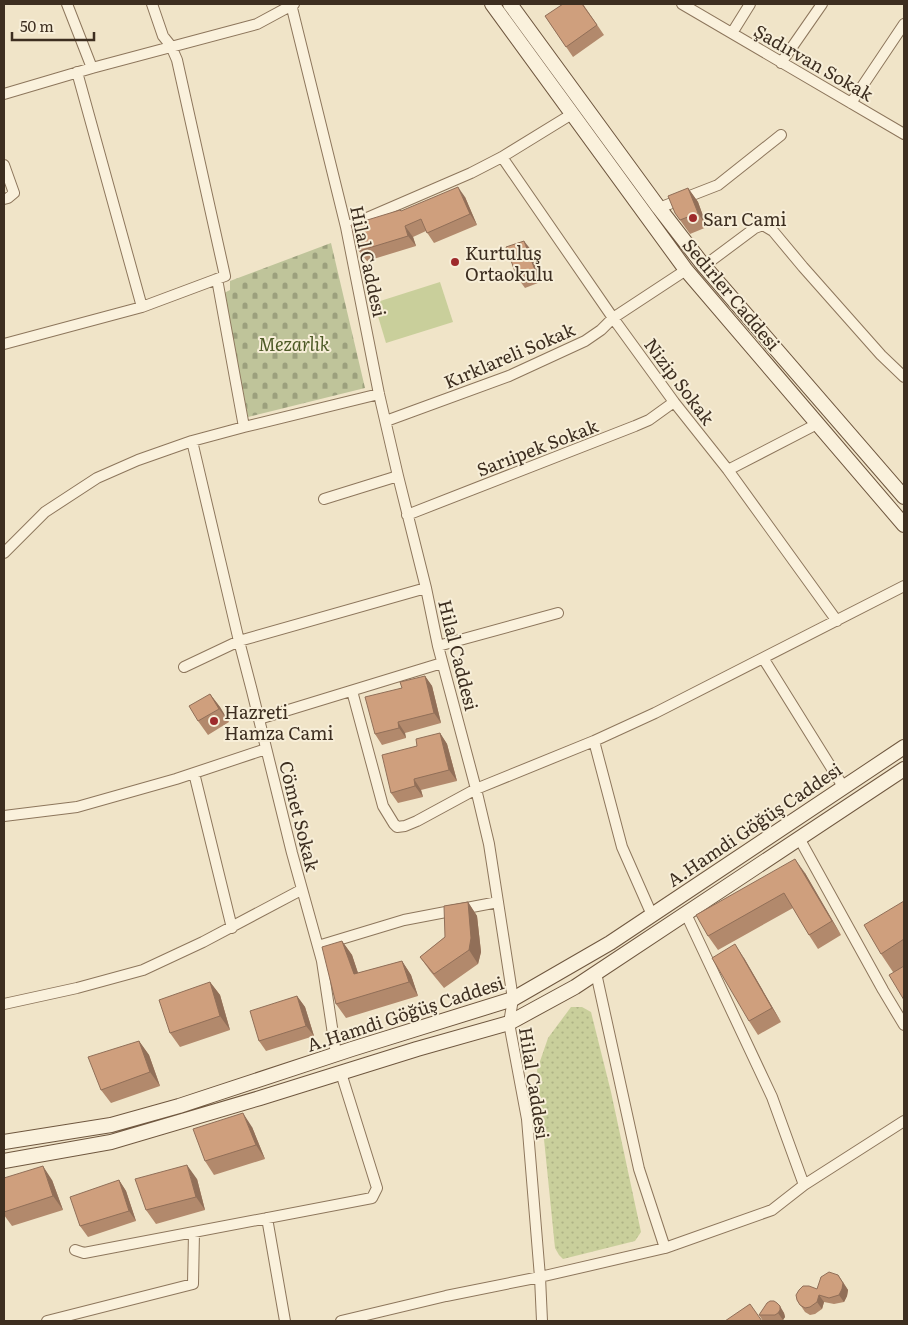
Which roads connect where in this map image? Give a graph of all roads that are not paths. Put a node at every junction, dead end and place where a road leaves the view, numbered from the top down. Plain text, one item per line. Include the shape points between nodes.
1 (67, 4) edge
2 (152, 4) edge
3 (292, 4) edge
4 (492, 4) edge
5 (510, 4) edge
6 (682, 4) edge
7 (750, 4) edge
8 (822, 4) edge
9 (904, 24) edge
10 (732, 33) junction
11 (171, 46) junction
12 (781, 63) junction
13 (92, 68) junction
14 (77, 72) junction
15 (4, 94) edge
16 (852, 103) junction
17 (572, 114) junction
18 (781, 134) dead end
19 (904, 134) edge
20 (502, 157) junction
21 (4, 165) edge
22 (4, 199) edge
23 (659, 208) junction
24 (346, 226) junction
25 (704, 266) junction
26 (686, 270) junction
27 (217, 279) junction
28 (142, 307) junction
29 (613, 318) junction
30 (4, 344) edge
31 (904, 377) edge
32 (379, 394) junction
33 (674, 402) junction
34 (386, 421) junction
35 (817, 424) junction
36 (244, 427) junction
37 (192, 441) junction
38 (728, 470) junction
39 (398, 476) junction
40 (904, 497) edge
41 (324, 499) dead end
42 (407, 515) junction
43 (904, 525) edge
44 (4, 553) edge
45 (904, 586) edge
46 (426, 588) junction
47 (558, 613) dead end
48 (837, 621) junction
49 (239, 641) junction
50 (438, 646) junction
51 (762, 658) junction
52 (442, 663) junction
53 (184, 667) dead end
54 (352, 691) junction
55 (259, 718) junction
56 (594, 741) junction
57 (904, 747) edge
58 (266, 749) junction
59 (904, 769) edge
60 (194, 773) junction
61 (844, 788) junction
62 (476, 789) junction
63 (4, 816) edge
64 (799, 838) junction
65 (302, 890) junction
66 (498, 902) junction
67 (686, 914) junction
68 (652, 915) junction
69 (232, 928) junction
70 (318, 946) junction
71 (596, 973) junction
72 (513, 999) junction
73 (4, 1004) edge
74 (509, 1022) junction
75 (904, 1025) edge
76 (336, 1054) junction
77 (341, 1073) junction
78 (904, 1121) edge
79 (4, 1142) edge
80 (4, 1161) edge
81 (804, 1185) junction
82 (267, 1218) junction
83 (194, 1232) junction
84 (665, 1248) junction
85 (76, 1250) dead end
86 (540, 1277) junction
87 (47, 1321) edge
88 (285, 1321) edge
89 (342, 1321) edge
90 (542, 1321) edge

1 - 13 street
2 - 11 street via 163,36
3 - 11 street via 257,24
3 - 24 street, Hilal Caddesi
4 - 17 street, Sedirler Caddesi
5 - 23 street, Sedirler Caddesi
6 - 10 street, Şadırvan Sokak
7 - 10 street
8 - 12 street
9 - 16 street
10 - 12 street, Şadırvan Sokak
11 - 13 street
11 - 27 street via 177,60 225,276
12 - 16 street, Şadırvan Sokak
13 - 14 street
14 - 15 street
14 - 28 street
16 - 19 street, Şadırvan Sokak
17 - 20 street
17 - 26 street, Sedirler Caddesi
18 - 23 street via 718,186
20 - 24 street
20 - 29 street, Nizip Sokak
21 - 22 street via 14,193
23 - 25 street, Sedirler Caddesi
24 - 32 street, Hilal Caddesi
25 - 31 street via 763,225 773,231
25 - 40 street, Sedirler Caddesi
26 - 29 street, Kırklareli Sokak
26 - 35 street, Sedirler Caddesi
27 - 28 street
27 - 36 street
28 - 30 street
29 - 33 street, Nizip Sokak
29 - 34 street, Kırklareli Sokak via 585,341 509,376
32 - 34 street, Hilal Caddesi
32 - 36 street
33 - 38 street, Nizip Sokak
33 - 42 street, Sarıipek Sokak via 635,426
34 - 39 street, Hilal Caddesi
35 - 38 street
35 - 43 street, Sedirler Caddesi
36 - 37 street
37 - 44 street via 97,478 45,512
37 - 49 street, Cömet Sokak
38 - 48 street, Nizip Sokak
39 - 41 street
39 - 42 street, Hilal Caddesi
42 - 46 street, Hilal Caddesi
45 - 48 street
46 - 49 street
46 - 50 street, Hilal Caddesi
47 - 50 street
48 - 51 street
49 - 53 street
49 - 55 street, Cömet Sokak
50 - 52 street, Hilal Caddesi
51 - 56 street
51 - 61 street
52 - 54 street
52 - 62 street, Hilal Caddesi
54 - 55 street
54 - 62 street via 383,806 397,827 417,821
55 - 58 street, Cömet Sokak
56 - 62 street
56 - 68 street via 622,848
57 - 61 street, A.Hamdi Göğüş Caddesi
58 - 60 street
58 - 65 street, Cömet Sokak
59 - 64 street, A.Hamdi Göğüş Caddesi
60 - 63 street via 77,807
60 - 69 street
61 - 68 street, A.Hamdi Göğüş Caddesi
62 - 66 street, Hilal Caddesi
64 - 67 street, A.Hamdi Göğüş Caddesi
64 - 75 street
65 - 69 street
65 - 70 street, Cömet Sokak
66 - 70 street via 404,920
66 - 72 street, Hilal Caddesi
67 - 71 street, A.Hamdi Göğüş Caddesi
67 - 81 street via 772,1097
68 - 72 street, A.Hamdi Göğüş Caddesi
69 - 73 street via 143,970
70 - 76 street, Cömet Sokak
71 - 74 street, A.Hamdi Göğüş Caddesi
71 - 84 street via 639,1169
72 - 74 street, Hilal Caddesi
72 - 76 street, A.Hamdi Göğüş Caddesi
74 - 77 street, A.Hamdi Göğüş Caddesi
74 - 86 street, Hilal Caddesi via 527,1118
76 - 79 street, A.Hamdi Göğüş Caddesi via 111,1125
77 - 80 street, A.Hamdi Göğüş Caddesi via 111,1142
77 - 82 street via 377,1188 372,1198
78 - 81 street
81 - 84 street via 772,1210
82 - 83 street
82 - 88 street
83 - 85 street via 84,1253
83 - 87 street via 193,1284
84 - 86 street
86 - 89 street
86 - 90 street, Hilal Caddesi

